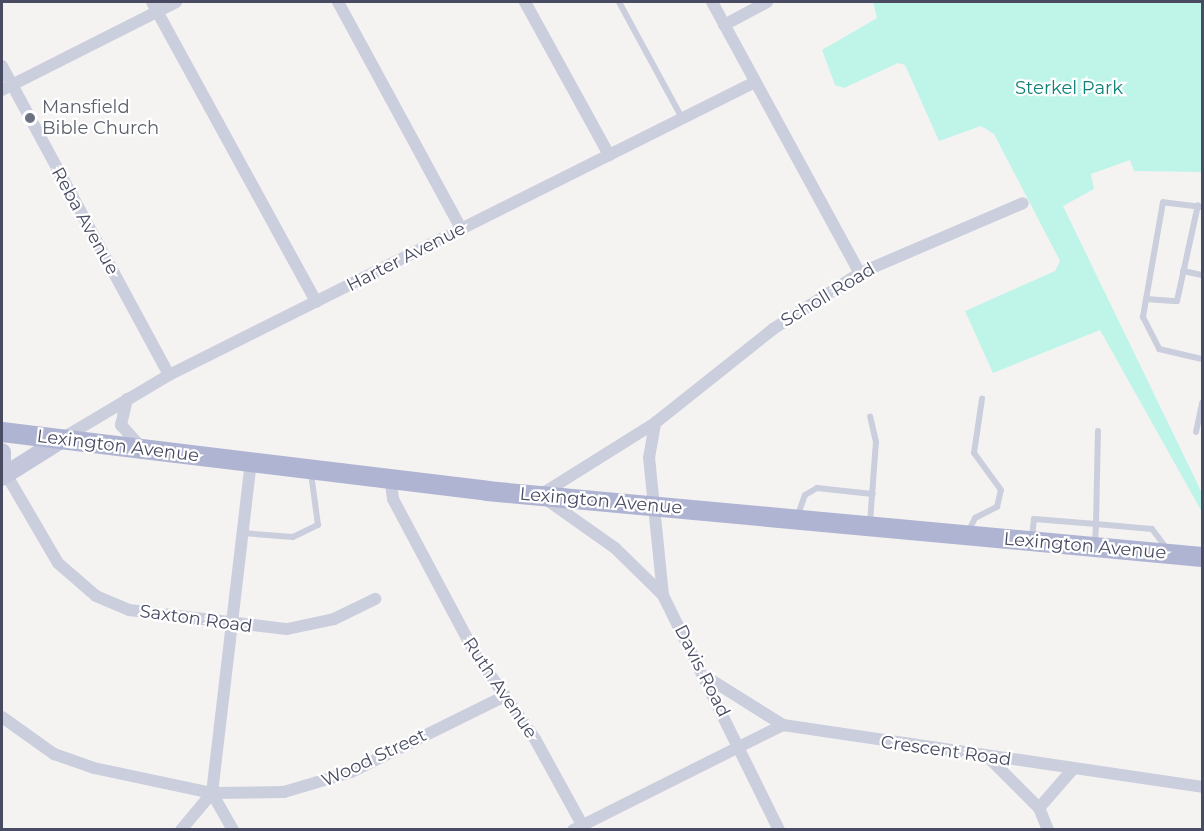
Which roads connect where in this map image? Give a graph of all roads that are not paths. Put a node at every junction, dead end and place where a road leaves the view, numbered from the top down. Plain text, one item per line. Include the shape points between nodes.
1 (176, 2) edge
2 (338, 2) edge
3 (525, 2) edge
4 (619, 2) edge
5 (711, 2) edge
6 (766, 2) edge
7 (154, 6) edge
8 (724, 25) junction
9 (2, 66) edge
10 (755, 82) junction
11 (7, 88) edge
12 (682, 118) junction
13 (609, 156) junction
14 (1023, 203) dead end
15 (1200, 206) edge
16 (461, 229) junction
17 (1183, 271) junction
18 (860, 273) junction
19 (1203, 275) edge
20 (1146, 299) junction
21 (316, 302) junction
22 (1203, 359) edge
23 (169, 375) junction
24 (128, 397) junction
25 (982, 399) dead end
26 (1203, 404) edge
27 (870, 417) dead end
28 (655, 423) junction
29 (1098, 431) dead end
30 (2, 432) edge
31 (1196, 432) dead end
32 (62, 439) junction
33 (144, 449) junction
34 (2, 452) edge
35 (251, 462) junction
36 (311, 469) junction
37 (3, 473) edge
38 (390, 479) junction
39 (873, 494) junction
40 (540, 495) junction
41 (653, 506) junction
42 (797, 519) junction
43 (1096, 524) junction
44 (869, 526) junction
45 (243, 532) junction
46 (967, 536) junction
47 (1031, 542) junction
48 (1095, 547) junction
49 (1171, 555) junction
50 (1203, 557) edge
51 (663, 595) junction
52 (375, 599) dead end
53 (232, 625) junction
54 (705, 675) junction
55 (505, 696) junction
56 (2, 717) edge
57 (783, 725) junction
58 (739, 748) junction
59 (988, 757) junction
60 (1073, 769) junction
61 (1203, 787) edge
62 (212, 793) junction
63 (1039, 808) junction
64 (580, 828) edge
65 (181, 830) edge
66 (233, 830) edge
67 (779, 830) edge
68 (1048, 830) edge

1 - 7 street
2 - 16 street
3 - 13 street
4 - 12 lane
5 - 8 street
6 - 8 street
7 - 11 street
7 - 21 street
8 - 10 street
9 - 11 street, Reba Avenue
10 - 12 street, Harter Avenue
10 - 18 street
11 - 23 street, Reba Avenue
12 - 13 street, Harter Avenue
13 - 16 street, Harter Avenue
14 - 18 street, Scholl Road
15 - 17 lane
15 - 20 lane via 1163,202
16 - 21 street, Harter Avenue
17 - 19 lane
17 - 20 lane via 1175,304
18 - 28 street, Scholl Road via 772,329
20 - 22 lane via 1144,327 1153,343
21 - 23 street, Harter Avenue
23 - 24 street, Harter Avenue
24 - 32 street, Harter Avenue
24 - 33 street via 121,425
25 - 46 lane via 974,453 1001,490 997,507 975,518
26 - 31 lane
27 - 39 lane via 876,442
28 - 40 street, Scholl Road
28 - 41 street via 649,458
29 - 43 lane
30 - 32 main road, Lexington Avenue
32 - 33 main road, Lexington Avenue
32 - 37 street
33 - 35 main road, Lexington Avenue
34 - 37 street
35 - 36 main road, Lexington Avenue
35 - 45 street
36 - 38 main road, Lexington Avenue
36 - 45 lane via 318,525 293,537
37 - 53 street, Saxton Road via 50,553 96,596 149,615
38 - 40 main road, Lexington Avenue
38 - 55 street, Ruth Avenue via 404,521 475,653
39 - 42 lane via 817,488 806,495
39 - 44 lane
40 - 41 main road, Lexington Avenue
40 - 51 street via 615,548
41 - 42 main road, Lexington Avenue
41 - 51 street, Davis Road
42 - 44 main road, Lexington Avenue
43 - 47 lane via 1034,519
43 - 48 lane
43 - 49 lane via 1152,529
44 - 46 main road, Lexington Avenue
45 - 53 street
46 - 47 main road, Lexington Avenue
47 - 48 main road, Lexington Avenue
48 - 49 main road, Lexington Avenue
49 - 50 main road, Lexington Avenue
51 - 54 street, Davis Road
52 - 53 street, Saxton Road via 302,627
53 - 62 street
54 - 57 street, Crescent Road
54 - 58 street, Davis Road
55 - 62 street, Wood Street via 330,780 284,792
55 - 64 street, Ruth Avenue
56 - 62 street, Wood Street via 71,761
57 - 58 street
57 - 59 street, Crescent Road
58 - 64 street
58 - 67 street, Davis Road
59 - 60 street, Crescent Road
59 - 63 street
60 - 61 street, Crescent Road
60 - 63 street
62 - 65 street
62 - 66 street
63 - 68 street

